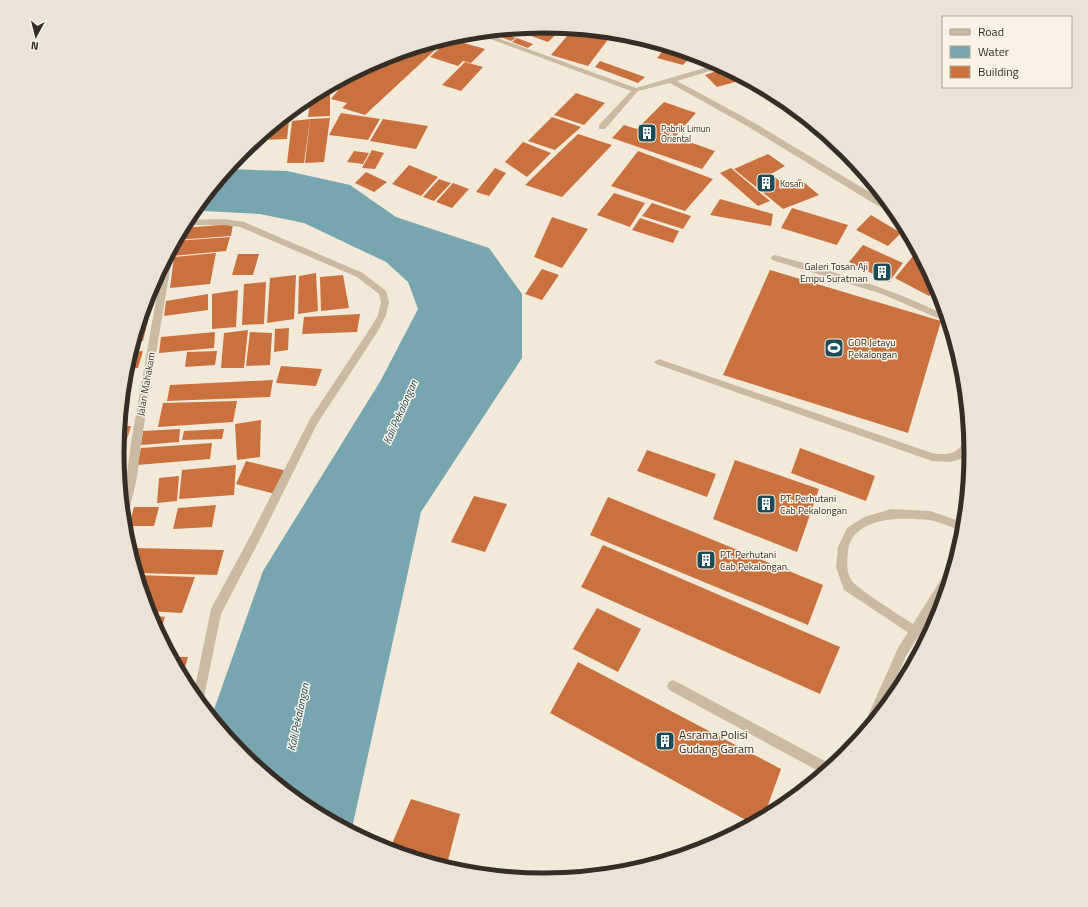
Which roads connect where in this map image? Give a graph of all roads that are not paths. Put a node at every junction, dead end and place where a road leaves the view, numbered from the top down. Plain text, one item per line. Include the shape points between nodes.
1 (488, 37) edge
2 (713, 68) edge
3 (671, 81) junction
4 (636, 90) junction
5 (602, 127) dead end
6 (883, 205) edge
7 (192, 223) edge
8 (775, 258) dead end
9 (167, 268) edge
10 (154, 297) edge
11 (162, 297) junction
12 (941, 316) edge
13 (659, 362) dead end
14 (964, 451) edge
15 (962, 454) joint
16 (124, 477) edge
17 (132, 478) junction
18 (126, 502) edge
19 (958, 526) edge
20 (943, 586) edge
21 (915, 632) junction
22 (673, 686) dead end
23 (199, 694) edge
24 (875, 712) edge
25 (824, 767) edge

1 - 4 street
2 - 3 street
3 - 4 street
3 - 6 street via 750,124
4 - 5 street
7 - 23 street via 241,224 360,275 383,293 385,302 375,329 312,422 215,613
8 - 12 street via 841,277 926,308
9 - 11 street, Jalan Mahakam
10 - 11 street
11 - 17 street, Jalan Mahakam
13 - 15 street via 932,457 951,458
14 - 15 street
16 - 17 street
17 - 18 street, Jalan Mahakam
19 - 21 street via 930,516 891,514 868,520 851,531 843,547 841,567 848,586
20 - 21 street
21 - 24 street via 902,652
22 - 25 street

